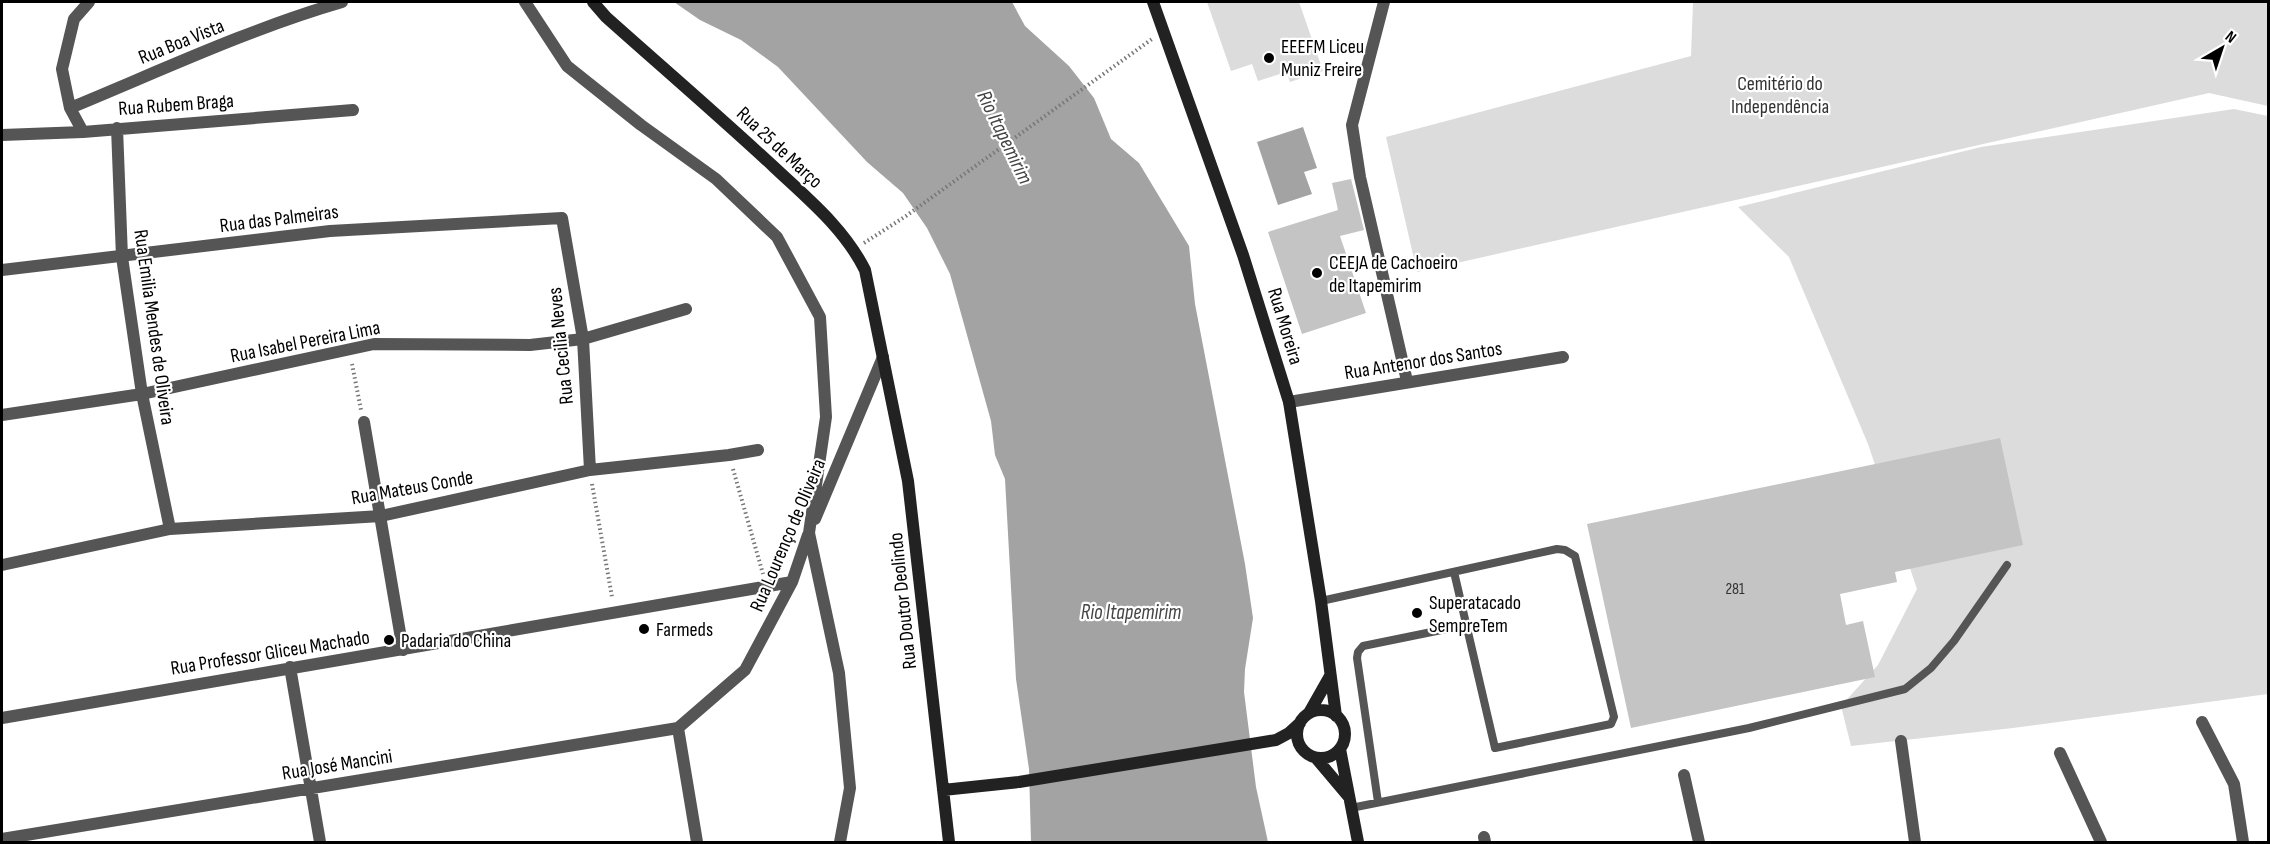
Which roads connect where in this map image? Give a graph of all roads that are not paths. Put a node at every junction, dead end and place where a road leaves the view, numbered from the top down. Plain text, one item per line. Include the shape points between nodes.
1 (89, 2) edge
2 (342, 2) edge
3 (525, 2) edge
4 (593, 2) edge
5 (1152, 2) edge
6 (1384, 2) edge
7 (70, 108) junction
8 (352, 110) dead end
9 (117, 128) junction
10 (83, 132) junction
11 (2, 135) edge
12 (562, 218) joint
13 (122, 257) junction
14 (2, 270) edge
15 (686, 309) dead end
16 (583, 339) junction
17 (883, 357) junction
18 (1563, 357) dead end
19 (1407, 381) junction
20 (142, 394) junction
21 (1289, 402) junction
22 (2, 415) edge
23 (364, 422) dead end
24 (758, 450) dead end
25 (590, 470) junction
26 (381, 516) junction
27 (170, 529) junction
28 (809, 533) junction
29 (2, 565) edge
30 (2007, 565) dead end
31 (1454, 572) junction
32 (792, 582) junction
33 (1320, 601) junction
34 (1466, 625) junction
35 (403, 650) junction
36 (290, 667) junction
37 (1330, 675) junction
38 (1309, 713) junction
39 (1336, 716) junction
40 (2, 718) edge
41 (2202, 722) dead end
42 (1300, 723) junction
43 (678, 728) junction
44 (1270, 741) junction
45 (1901, 741) dead end
46 (1302, 748) junction
47 (1340, 748) junction
48 (2060, 753) dead end
49 (1316, 758) junction
50 (1684, 775) dead end
51 (309, 789) junction
52 (943, 790) junction
53 (1350, 802) junction
54 (1378, 802) junction
55 (2, 839) edge
56 (320, 843) edge
57 (697, 843) edge
58 (840, 843) edge
59 (949, 843) edge
60 (1358, 843) edge
61 (1699, 843) edge
62 (1915, 843) edge
63 (2102, 843) edge
64 (2243, 843) edge

1 - 7 street via 74,19 62,69
2 - 7 street, Rua Boa Vista via 191,57
3 - 28 street via 567,66 716,179 777,237 819,316 826,417
4 - 17 street, Rua 25 de Março via 830,219 855,249 865,270
5 - 21 street, Rua Moreira via 1243,255
6 - 19 street via 1352,124 1360,177
7 - 10 street
8 - 9 street, Rua Rubem Braga
9 - 10 street, Rua Rubem Braga
9 - 13 street, Rua Emilia Mendes de Oliveira
10 - 11 street, Rua Rubem Braga
12 - 13 street, Rua das Palmeiras via 330,231
12 - 16 street, Rua Cecilia Neves
13 - 14 street, Rua das Palmeiras
13 - 20 street, Rua Emilia Mendes de Oliveira
15 - 16 street, Rua Isabel Pereira Lima
16 - 20 street, Rua Isabel Pereira Lima via 530,345 374,344
16 - 25 street, Rua Cecilia Neves
17 - 28 street, Rua Lourenço de Oliveira
17 - 52 street, Rua Doutor Deolindo via 908,481
18 - 19 street, Rua Antenor dos Santos
19 - 21 street, Rua Antenor dos Santos
20 - 22 street, Rua Isabel Pereira Lima
20 - 27 street, Rua Emilia Mendes de Oliveira
21 - 33 street, Rua Moreira
23 - 26 street
24 - 25 street, Rua Mateus Conde
25 - 26 street, Rua Mateus Conde
26 - 27 street, Rua Mateus Conde
26 - 35 street
27 - 29 street, Rua Mateus Conde
28 - 32 street, Rua Lourenço de Oliveira
28 - 58 street via 839,673 850,788
30 - 54 lane via 1954,641 1931,668 1905,689 1749,728
31 - 33 lane
31 - 34 lane
31 - 34 lane via 1557,549 1575,556 1614,717 1611,724 1495,748
32 - 35 street, Rua Professor Gliceu Machado
32 - 43 street, Rua Lourenço de Oliveira via 745,670
33 - 37 street, Rua Moreira
34 - 54 lane via 1363,646 1358,652
35 - 36 street, Rua Professor Gliceu Machado
36 - 40 street, Rua Professor Gliceu Machado
36 - 51 street
37 - 38 street
37 - 39 street, Rua Moreira
38 - 39 street via 1320,710
38 - 42 street
39 - 47 street via 1345,731
41 - 64 street via 2234,784
42 - 44 street
42 - 46 street via 1297,732
43 - 51 street, Rua José Mancini
43 - 57 street
44 - 46 street
44 - 52 street via 1019,782
45 - 62 street
46 - 49 street
47 - 49 street via 1328,758
47 - 53 street
48 - 63 street
49 - 53 street
50 - 61 street
51 - 55 street, Rua José Mancini
51 - 56 street
52 - 59 street, Rua Doutor Deolindo
53 - 54 lane
53 - 60 street

